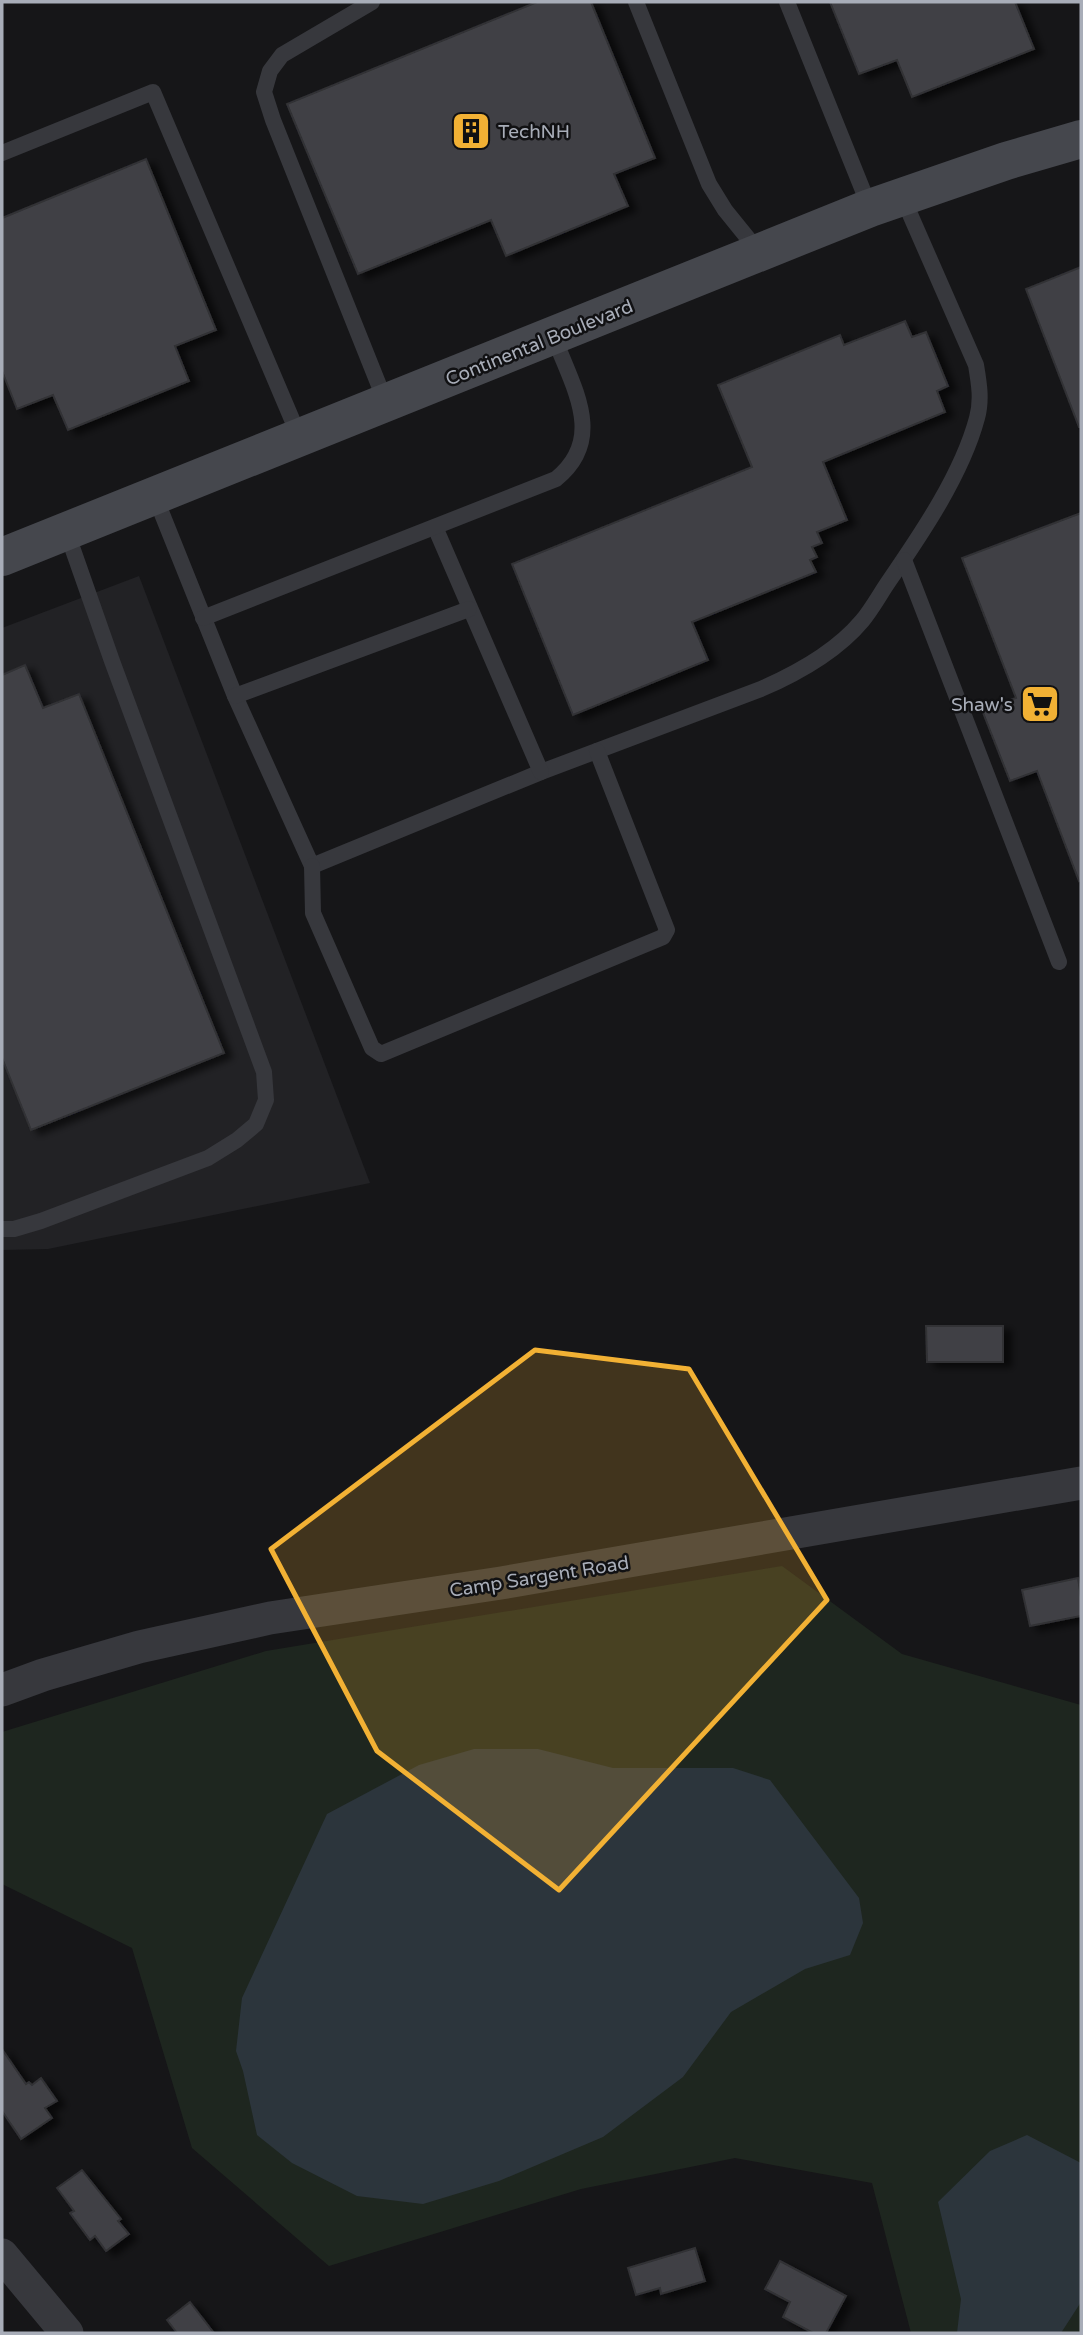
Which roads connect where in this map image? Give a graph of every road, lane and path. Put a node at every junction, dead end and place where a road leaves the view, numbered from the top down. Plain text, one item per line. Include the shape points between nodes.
1 (372, 2) edge
2 (636, 2) edge
3 (787, 2) edge
4 (1081, 139) edge
5 (2, 153) edge
6 (886, 202) junction
7 (759, 252) junction
8 (554, 337) junction
9 (386, 403) junction
10 (299, 436) junction
11 (154, 494) junction
12 (435, 527) junction
13 (66, 530) junction
14 (4, 549) edge
15 (904, 560) junction
16 (469, 608) junction
17 (203, 618) junction
18 (235, 696) junction
19 (597, 751) junction
20 (541, 772) junction
21 (312, 866) junction
22 (1059, 962) dead end
23 (2, 1229) edge
24 (1081, 1483) edge
25 (2, 1690) edge
26 (2, 2255) edge
27 (67, 2333) edge

1 - 9 lane via 282,55 270,71 264,92
2 - 7 lane via 709,184
3 - 6 lane
4 - 6 main road, Continental Boulevard
5 - 10 lane via 153,92
6 - 7 main road, Continental Boulevard
6 - 15 lane via 976,365 981,393 978,417 951,481
7 - 8 main road, Continental Boulevard
8 - 9 main road, Continental Boulevard
8 - 12 lane via 583,417 584,435 570,468 556,479
9 - 10 main road, Continental Boulevard
10 - 11 main road, Continental Boulevard
11 - 13 main road, Continental Boulevard
11 - 17 lane
12 - 16 lane
12 - 17 lane
13 - 14 main road, Continental Boulevard
13 - 23 lane via 264,1072 266,1100 256,1124 208,1158 41,1221
15 - 19 lane via 862,622 796,673
15 - 22 lane
16 - 18 lane
16 - 20 lane
17 - 18 lane
18 - 21 lane
19 - 20 lane
19 - 21 lane via 667,930 663,937 381,1054 372,1048 313,914
20 - 21 lane
24 - 25 street, Camp Sargent Road via 270,1618 139,1647
26 - 27 street

